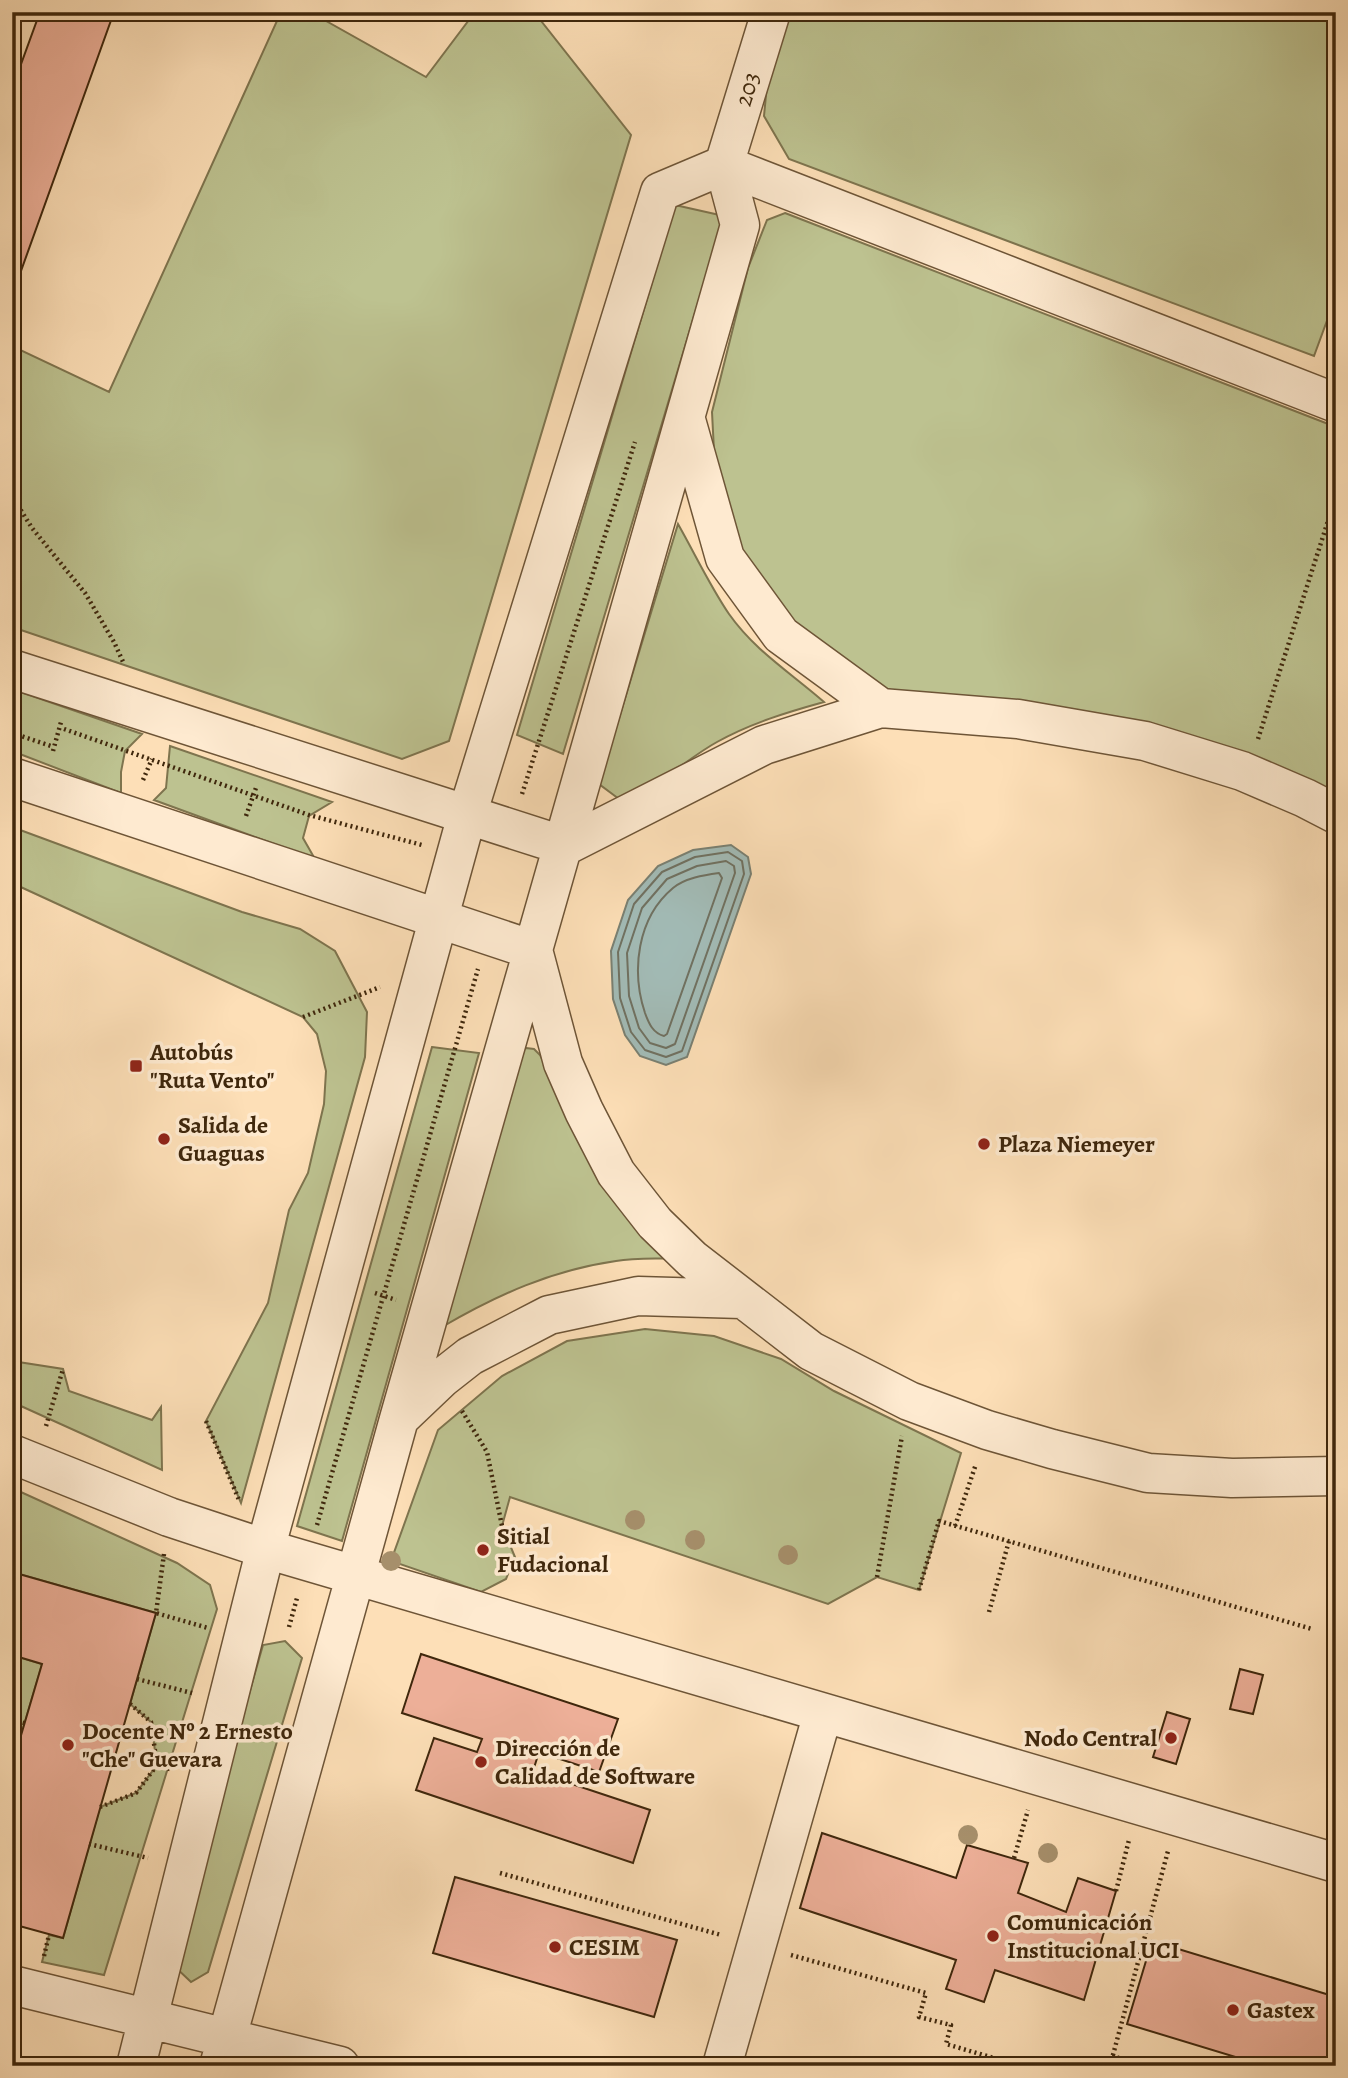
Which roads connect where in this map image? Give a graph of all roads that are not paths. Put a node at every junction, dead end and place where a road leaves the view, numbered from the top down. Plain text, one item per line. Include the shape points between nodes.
1 (771, 12) edge
2 (724, 165) junction
3 (1334, 396) edge
4 (685, 420) junction
5 (12, 669) edge
6 (881, 708) junction
7 (27, 782) edge
8 (1336, 814) edge
9 (467, 815) junction
10 (565, 846) junction
11 (440, 919) junction
12 (533, 950) junction
13 (742, 1299) junction
14 (399, 1419) junction
15 (24, 1459) edge
16 (1330, 1480) edge
17 (269, 1539) junction
18 (357, 1576) junction
19 (823, 1713) junction
20 (1336, 1863) edge
21 (12, 1985) edge
22 (148, 2018) junction
23 (223, 2052) edge
24 (136, 2066) edge
25 (340, 2066) edge
26 (722, 2066) edge

1 - 2 street, 203
2 - 3 street
2 - 4 street via 740,225
2 - 9 street via 660,192
4 - 6 street via 725,558 781,635
4 - 10 street
5 - 9 street
6 - 8 street via 1018,719 1144,741 1242,771
6 - 10 street via 764,745
7 - 11 street
9 - 10 street
9 - 11 street
10 - 12 street
11 - 12 street
11 - 17 street
12 - 13 street via 563,1063 616,1173 655,1223
12 - 14 street
13 - 14 street via 639,1296 549,1315 470,1356
13 - 16 street via 811,1351 909,1401 987,1430 1148,1473
14 - 18 street
15 - 17 street via 169,1517
17 - 18 street via 306,1562
17 - 22 street
18 - 19 street
18 - 23 street
19 - 20 street
19 - 26 street
21 - 22 street
22 - 23 street
22 - 24 street
23 - 25 street

